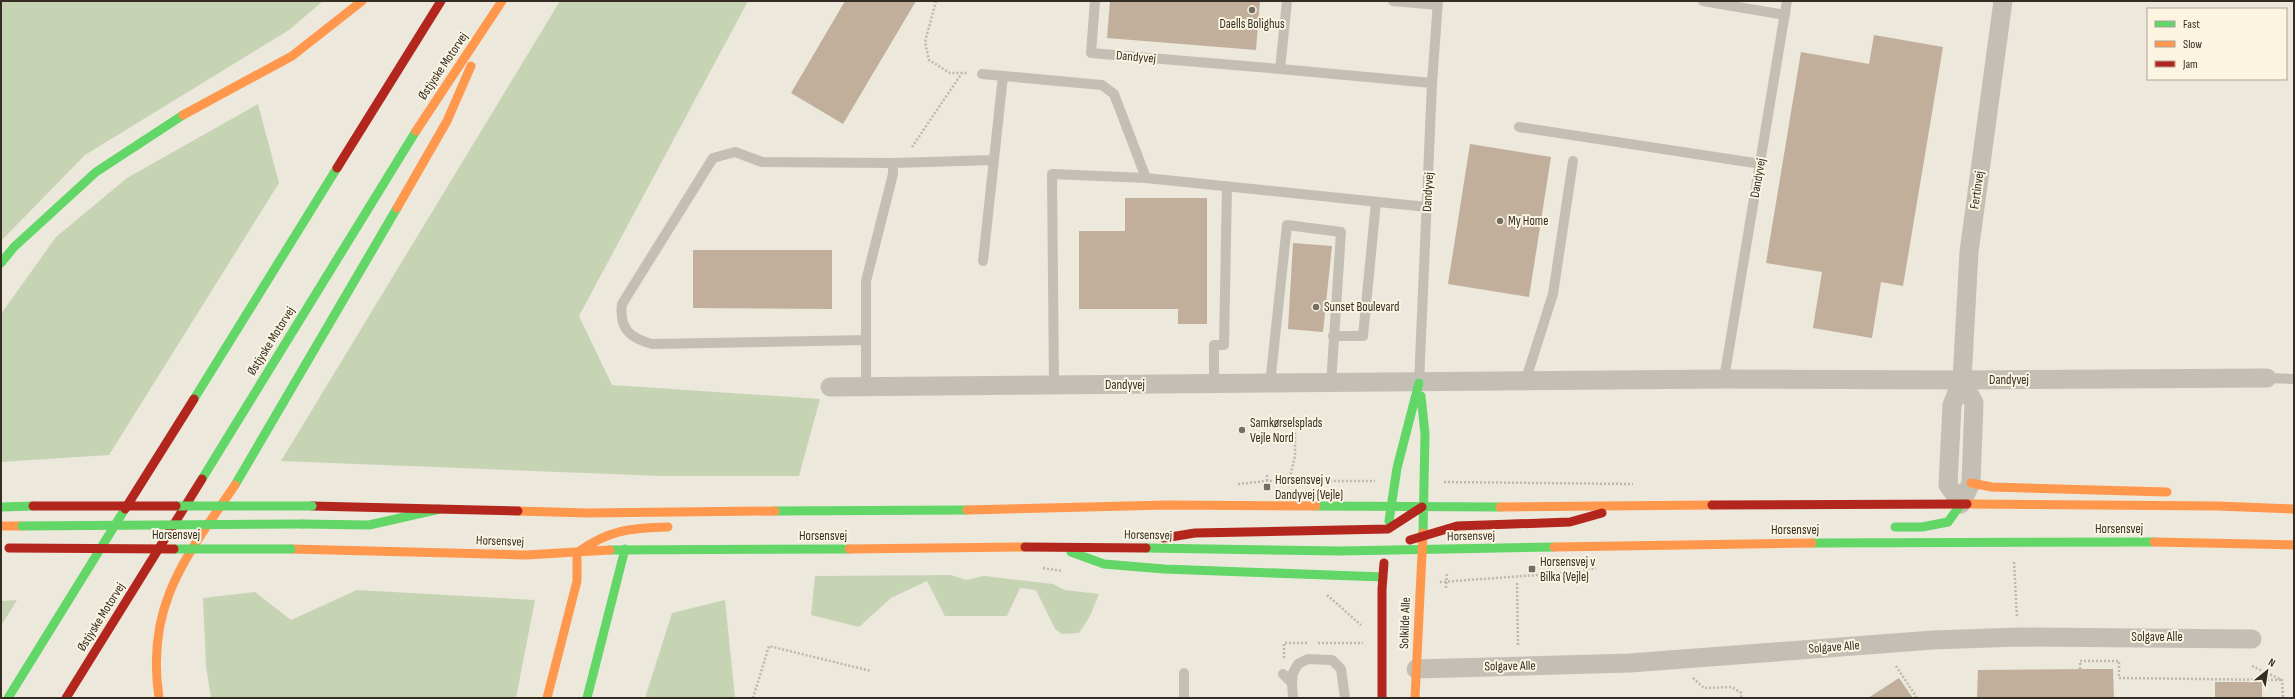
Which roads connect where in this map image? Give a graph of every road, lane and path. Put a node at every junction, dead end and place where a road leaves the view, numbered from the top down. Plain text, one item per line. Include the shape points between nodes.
1 (362, 1) edge
2 (441, 1) edge
3 (502, 1) edge
4 (936, 1) edge
5 (1095, 1) edge
6 (1287, 1) edge
7 (1393, 1) edge
8 (1703, 1) edge
9 (1787, 1) edge
10 (2004, 1) edge
11 (1438, 3) edge
12 (495, 12) junction
13 (1785, 15) junction
14 (1280, 69) junction
15 (962, 73) junction
16 (982, 74) joint
17 (1003, 76) junction
18 (1432, 83) junction
19 (1519, 127) dead end
20 (994, 160) junction
21 (1574, 161) dead end
22 (894, 163) junction
23 (1761, 164) junction
24 (1146, 178) junction
25 (1227, 186) junction
26 (1376, 202) junction
27 (1427, 207) junction
28 (983, 261) dead end
29 (1, 263) edge
30 (1333, 336) junction
31 (866, 340) junction
32 (2267, 378) joint
33 (1724, 379) junction
34 (2294, 379) edge
35 (1962, 380) junction
36 (1526, 382) junction
37 (1419, 383) junction
38 (1214, 384) junction
39 (1270, 384) junction
40 (1331, 384) junction
41 (1054, 385) junction
42 (830, 387) dead end
43 (866, 387) junction
44 (1295, 431) dead end
45 (1267, 475) dead end
46 (1971, 483) junction
47 (1267, 487) dead end
48 (1288, 487) dead end
49 (1, 506) edge
50 (1626, 506) junction
51 (2216, 506) junction
52 (1390, 507) junction
53 (1422, 507) junction
54 (440, 509) junction
55 (2294, 509) edge
56 (836, 510) junction
57 (1961, 511) junction
58 (586, 513) junction
59 (815, 519) dead end
60 (1, 526) edge
61 (605, 527) junction
62 (678, 527) dead end
63 (1884, 528) dead end
64 (1731, 534) dead end
65 (1421, 535) junction
66 (1386, 540) junction
67 (1694, 544) junction
68 (2294, 545) edge
69 (1056, 546) junction
70 (1107, 547) junction
71 (5, 548) edge
72 (625, 549) junction
73 (1422, 550) junction
74 (577, 553) junction
75 (2014, 561) dead end
76 (1565, 566) dead end
77 (1447, 574) dead end
78 (1384, 577) junction
79 (1566, 579) dead end
80 (1517, 583) dead end
81 (1446, 588) dead end
82 (1323, 592) dead end
83 (1382, 630) junction
84 (2018, 637) junction
85 (2252, 639) dead end
86 (1369, 643) dead end
87 (1284, 644) dead end
88 (1518, 666) junction
89 (1896, 666) dead end
90 (2252, 666) dead end
91 (1416, 669) junction
92 (871, 670) dead end
93 (1184, 672) dead end
94 (2080, 673) dead end
95 (1283, 674) dead end
96 (1692, 677) dead end
97 (2282, 680) junction
98 (1292, 683) junction
99 (8, 698) edge
100 (66, 698) edge
101 (159, 698) edge
102 (547, 698) edge
103 (587, 698) edge
104 (753, 698) edge
105 (1184, 698) edge
106 (1293, 698) edge
107 (1345, 698) edge
108 (1382, 698) edge
109 (1415, 698) edge
110 (1741, 698) edge
111 (1916, 698) edge
112 (2283, 698) edge

1 - 29 main road via 292,56 184,114 96,172 14,247
2 - 99 main road
3 - 12 main road, Østjyske Motorvej
4 - 15 path via 925,42 929,60 950,73
5 - 14 lane, Dandyvej via 1091,53
6 - 14 lane
7 - 11 lane
8 - 13 lane
9 - 13 lane, Dandyvej
10 - 35 street, Fertinvej via 1969,252
11 - 18 lane, Dandyvej
12 - 100 main road, Østjyske Motorvej via 429,111
12 - 101 main road via 447,121 248,464 173,583 158,630 156,683
13 - 23 lane, Dandyvej
14 - 18 lane
15 - 16 path
15 - 22 path via 910,150
16 - 17 lane
17 - 20 lane
17 - 24 lane via 1102,86 1114,94
18 - 27 lane, Dandyvej
19 - 23 lane
20 - 22 lane
20 - 28 lane
21 - 36 lane via 1553,294
22 - 31 lane via 866,281
22 - 31 lane via 762,162 735,152 713,158 622,304 620,316 627,331 636,340 652,344
23 - 33 lane, Dandyvej
24 - 25 lane
24 - 41 lane via 1052,174
25 - 26 lane
25 - 38 lane via 1224,345 1214,345
26 - 27 lane
26 - 30 lane via 1363,336
27 - 37 lane, Dandyvej
30 - 39 lane via 1341,232 1287,226
30 - 40 lane
31 - 43 lane
32 - 34 lane, Dandyvej
32 - 35 street, Dandyvej
33 - 35 street, Dandyvej
33 - 36 street, Dandyvej
35 - 46 street via 1974,403
35 - 57 street, Fertinvej via 1952,405 1948,469 1948,485
36 - 37 street, Dandyvej
37 - 40 street, Dandyvej
37 - 52 main road, Dandyvej via 1397,468
37 - 53 main road, Dandyvej via 1425,434
38 - 39 street, Dandyvej
38 - 41 street, Dandyvej
39 - 40 street, Dandyvej
41 - 43 street, Dandyvej
42 - 43 street, Dandyvej
44 - 48 path via 1295,456
45 - 47 path
46 - 51 main road via 1992,487 2162,491
46 - 57 street
49 - 54 main road, Horsensvej, bridge via 312,506
50 - 53 main road, Horsensvej
50 - 57 main road, Horsensvej
50 - 65 main road via 1570,522 1457,526
51 - 55 main road, Horsensvej
51 - 57 main road, Horsensvej
52 - 53 main road, Horsensvej
52 - 56 main road, Horsensvej via 1168,505
52 - 66 main road, Dandyvej
53 - 65 main road, Dandyvej
53 - 66 main road
54 - 58 main road, Horsensvej
54 - 60 main road, bridge via 369,525
56 - 58 main road, Horsensvej
56 - 59 main road
57 - 63 main road via 1948,522 1922,527
58 - 61 main road
61 - 62 main road
61 - 72 main road
61 - 74 main road via 597,538
64 - 67 main road
65 - 66 main road
65 - 73 main road, Solkilde Alle
66 - 70 main road, Horsensvej
66 - 70 main road via 1195,533
66 - 73 main road, Horsensvej
66 - 78 main road, Solkilde Alle
67 - 68 main road, Horsensvej via 1962,538
67 - 73 main road, Horsensvej
69 - 70 main road, Horsensvej
69 - 72 main road, Horsensvej via 962,549
69 - 78 main road via 1104,564 1164,569
71 - 74 main road, Horsensvej, bridge via 291,549 526,555
72 - 74 main road, Horsensvej
72 - 103 main road
73 - 91 main road, Solkilde Alle
74 - 102 main road via 577,581
75 - 84 path
76 - 79 path
77 - 81 path
78 - 83 main road, Solkilde Alle
80 - 88 path
82 - 83 path via 1368,631
83 - 108 main road, Solkilde Alle
84 - 85 street, Solgave Alle
84 - 88 street, Solgave Alle via 1933,640 1630,663
86 - 87 path
88 - 91 street, Solgave Alle
89 - 111 path
90 - 97 path
91 - 109 main road, Solkilde Alle
92 - 104 path via 769,646
93 - 105 lane
94 - 97 path via 2080,661 2119,660 2119,678
95 - 98 lane
96 - 110 path via 1704,688 1732,687 1742,694
97 - 112 path
98 - 106 lane
98 - 107 lane via 1293,673 1298,664 1308,658 1332,660 1341,669

